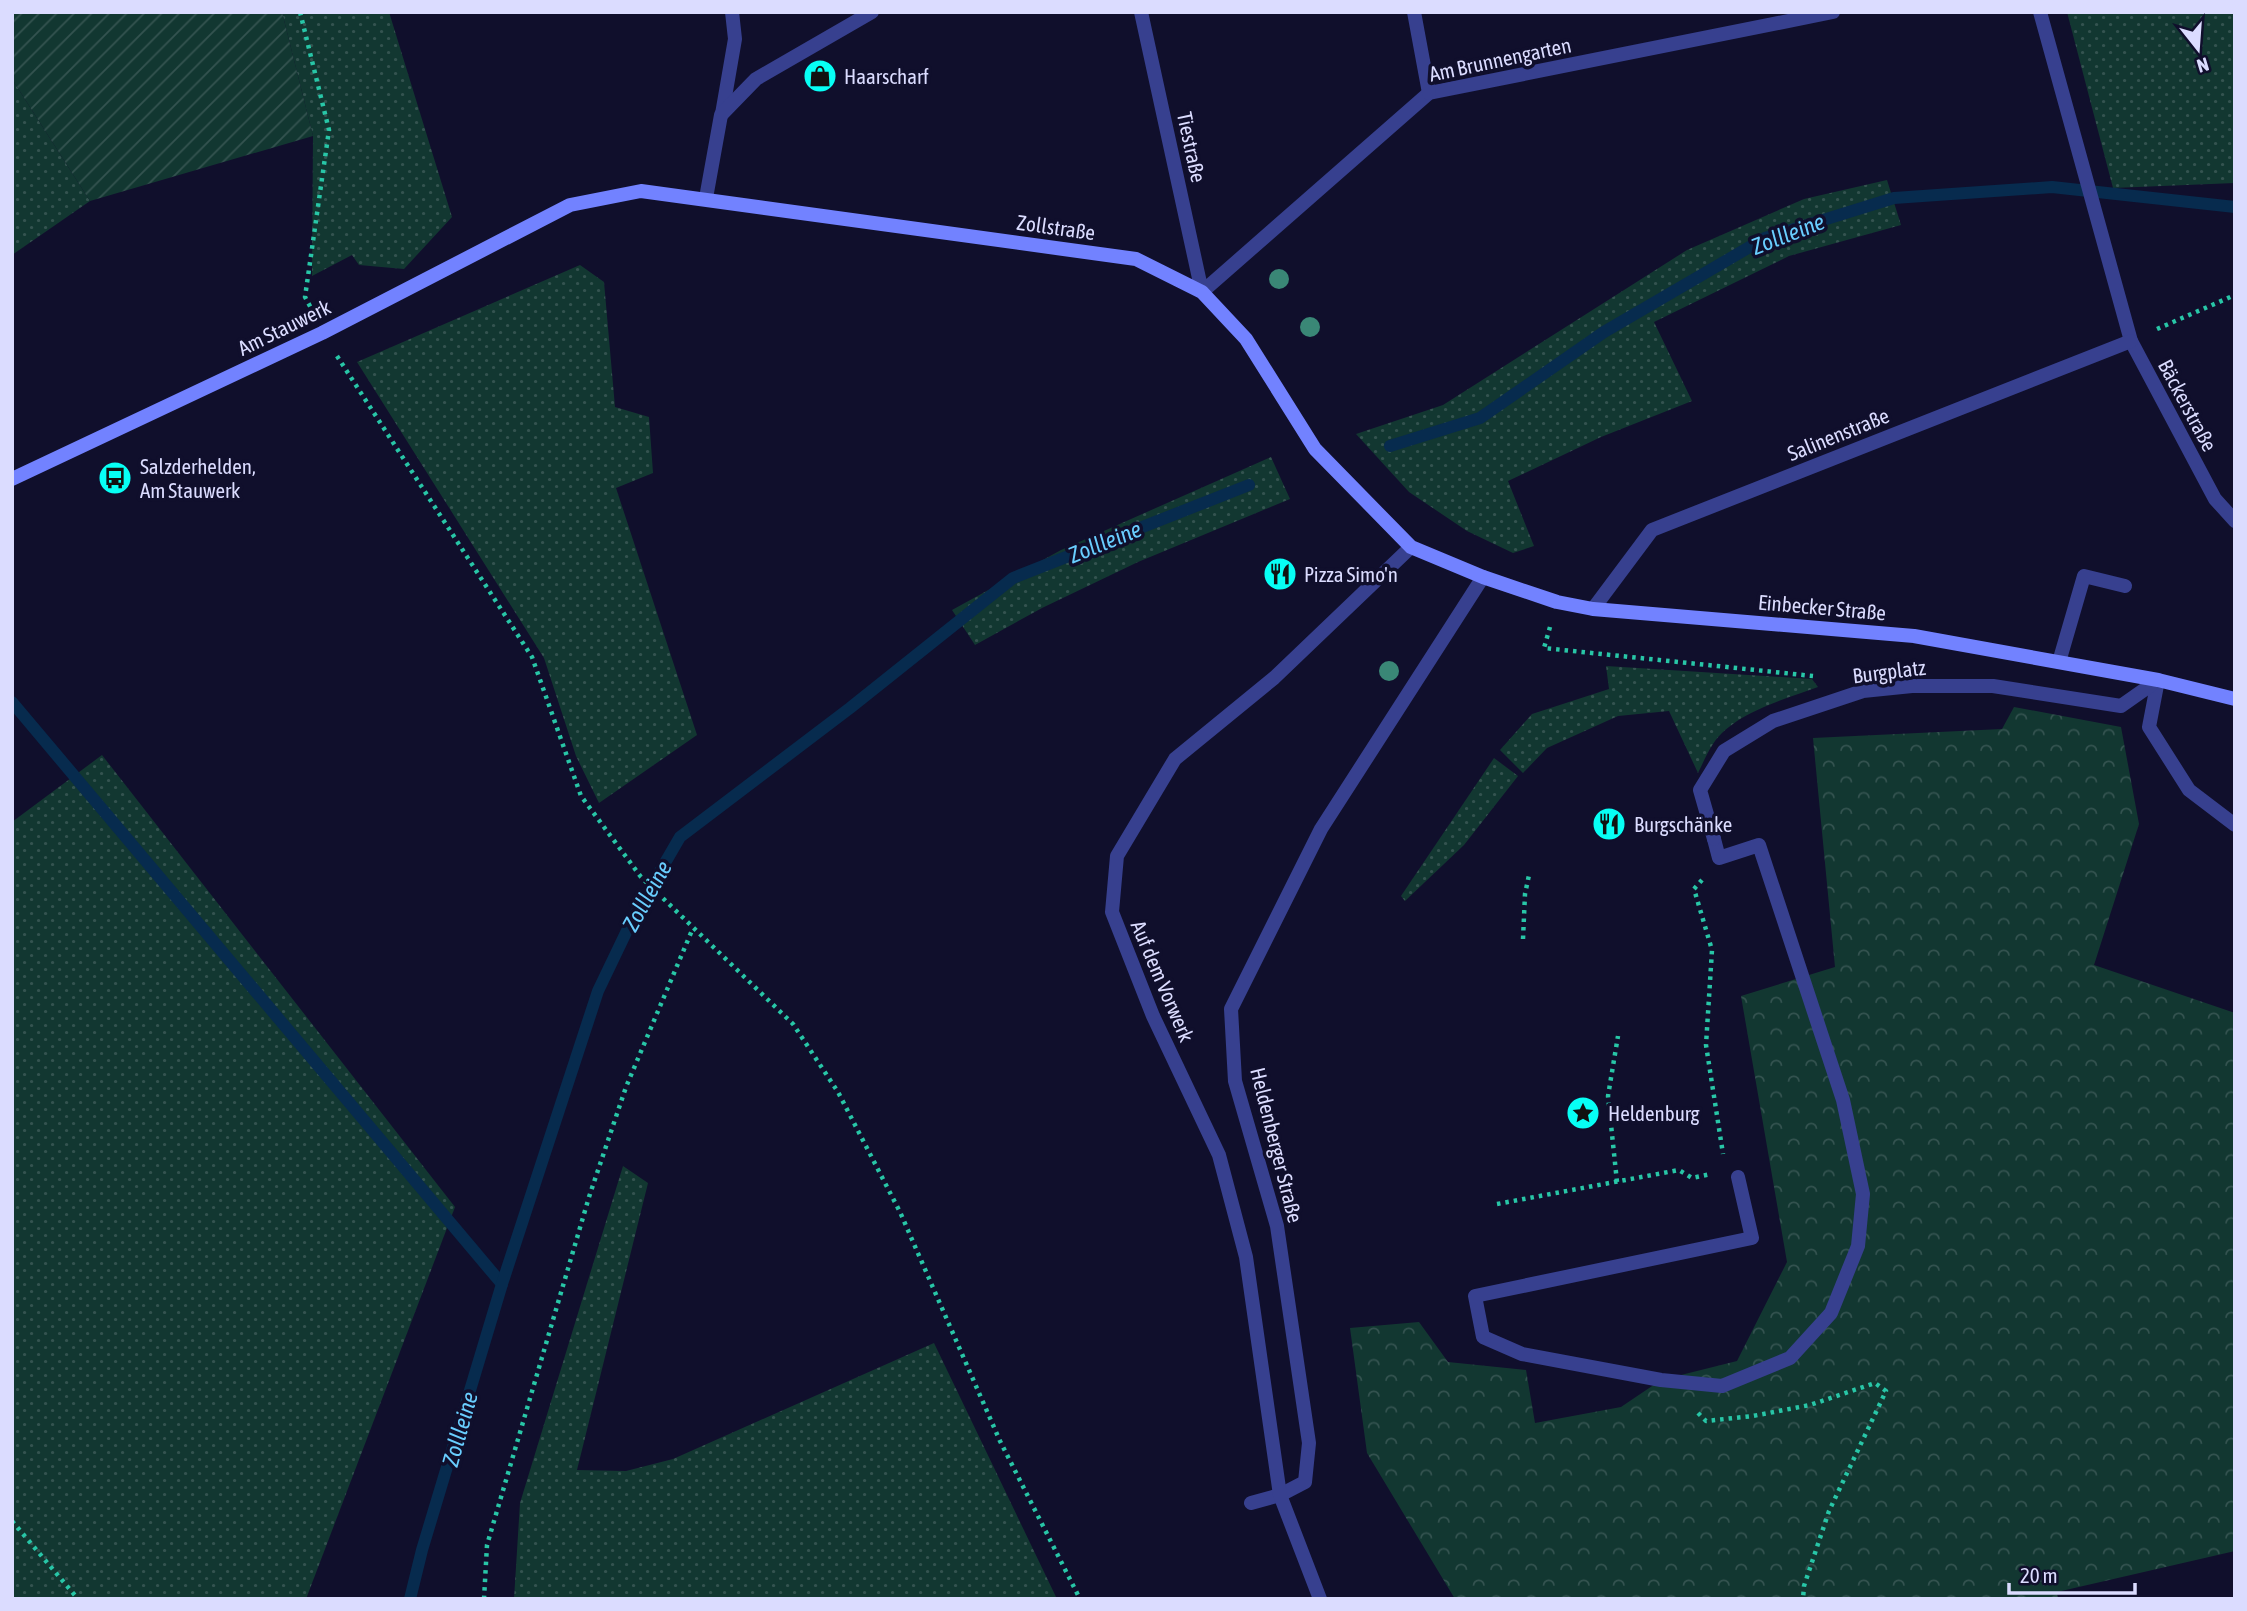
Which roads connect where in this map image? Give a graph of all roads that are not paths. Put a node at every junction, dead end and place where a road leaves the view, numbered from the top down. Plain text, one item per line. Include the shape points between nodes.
1 (732, 12) edge
2 (872, 12) edge
3 (1141, 12) edge
4 (1414, 12) edge
5 (1833, 12) edge
6 (2040, 12) edge
7 (1769, 19) edge
8 (1429, 93) junction
9 (721, 115) junction
10 (706, 198) junction
11 (570, 205) joint
12 (1202, 292) junction
13 (2130, 341) junction
14 (12, 479) edge
15 (2235, 521) edge
16 (1411, 547) junction
17 (1482, 578) junction
18 (2125, 586) dead end
19 (1593, 609) junction
20 (2059, 662) junction
21 (2158, 680) junction
22 (2235, 699) edge
23 (2235, 825) edge
24 (1732, 1174) road end
25 (1280, 1495) junction
26 (1251, 1503) dead end
27 (1320, 1599) edge

1 - 9 street via 734,39
2 - 9 street via 756,79
3 - 12 street, Tiestraße
4 - 8 street
5 - 7 street, Am Brunnengarten
6 - 13 street, Bäckerstraße
7 - 8 street, Am Brunnengarten
8 - 12 street, Am Brunnengarten
9 - 10 street
10 - 11 street, Zollstraße via 641,191
10 - 12 street, Zollstraße via 1136,259
11 - 14 street, Am Stauwerk via 322,333
12 - 16 street, Zollstraße via 1246,339 1315,449
13 - 15 street, Bäckerstraße via 2215,499
13 - 19 street, Salinenstraße via 1652,530
16 - 17 street, Einbecker Straße
16 - 25 street, Auf dem Vorwerk via 1274,678 1175,759 1117,856 1112,912 1153,1016 1219,1155 1246,1257
17 - 19 street, Einbecker Straße
17 - 25 street, Heldenberger Straße via 1321,829 1231,1009 1235,1081 1277,1226 1309,1443 1305,1482
18 - 20 street via 2084,576
19 - 20 street, Einbecker Straße via 1914,636
20 - 21 street, Einbecker Straße
21 - 22 street, Einbecker Straße
21 - 23 street via 2149,727 2189,790
21 - 24 street, Burgplatz via 2121,706 1993,686 1863,691 1773,721 1724,751 1700,790 1719,858 1759,845 1843,1100 1863,1194 1858,1246 1831,1313 1790,1358 1722,1385 1661,1380 1522,1354 1483,1337 1475,1296 1752,1238
25 - 26 street
25 - 27 street

